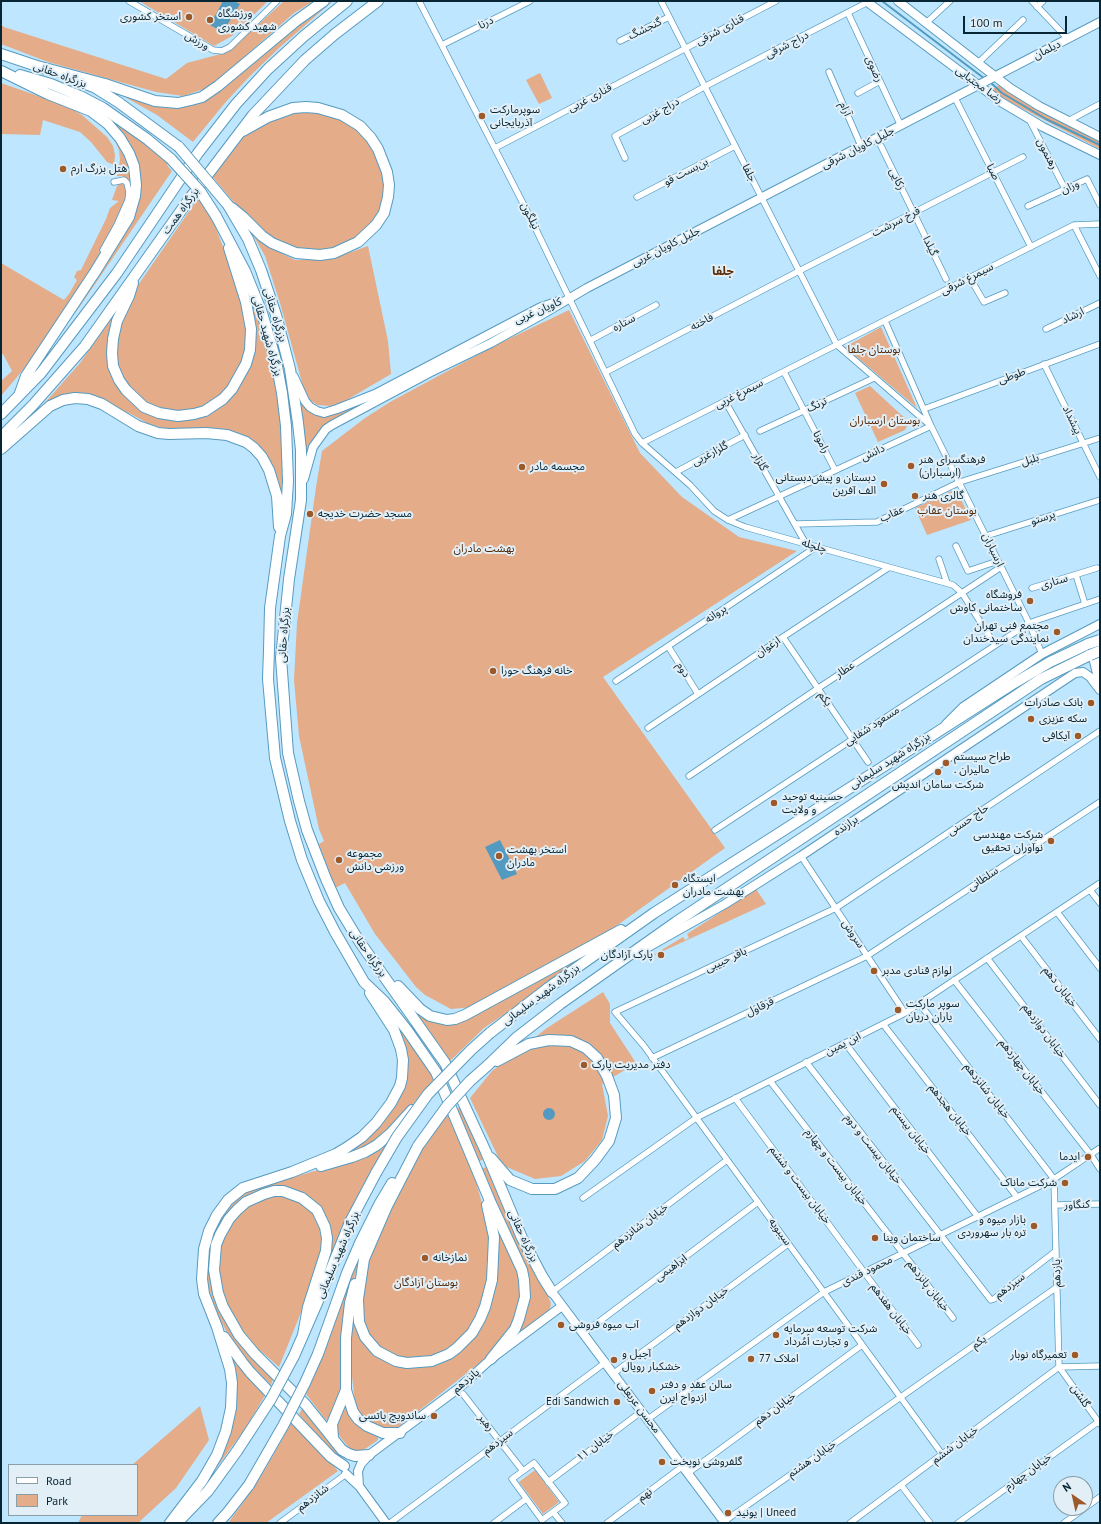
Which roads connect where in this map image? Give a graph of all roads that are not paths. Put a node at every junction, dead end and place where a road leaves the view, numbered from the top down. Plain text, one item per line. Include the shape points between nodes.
1 (129, 1) edge
2 (277, 1) edge
3 (324, 1) edge
4 (347, 1) edge
5 (378, 1) edge
6 (419, 1) edge
7 (530, 1) edge
8 (776, 1) edge
9 (898, 1) edge
10 (950, 1) edge
11 (1032, 1) edge
12 (1043, 1) edge
13 (663, 2) edge
14 (867, 2) edge
15 (1037, 7) junction
16 (848, 13) junction
17 (669, 17) junction
18 (1023, 20) dead end
19 (1100, 22) edge
20 (926, 23) junction
21 (1068, 39) junction
22 (620, 41) dead end
23 (442, 45) junction
24 (685, 49) junction
25 (1, 54) edge
26 (978, 63) junction
27 (41, 67) junction
28 (1, 70) edge
29 (829, 72) dead end
30 (994, 77) junction
31 (880, 81) junction
32 (978, 86) junction
33 (704, 87) junction
34 (858, 92) dead end
35 (955, 98) junction
36 (1100, 104) edge
37 (1029, 119) junction
38 (1068, 121) junction
39 (901, 126) junction
40 (238, 134) junction
41 (1100, 137) edge
42 (735, 146) junction
43 (861, 146) junction
44 (881, 146) dead end
45 (495, 148) junction
46 (1100, 155) edge
47 (1023, 157) dead end
48 (625, 158) dead end
49 (993, 172) junction
50 (114, 182) dead end
51 (1065, 189) junction
52 (636, 197) dead end
53 (761, 198) junction
54 (1100, 204) edge
55 (228, 205) junction
56 (1028, 206) dead end
57 (914, 212) junction
58 (216, 216) joint
59 (1100, 224) edge
60 (1074, 225) junction
61 (224, 230) junction
62 (1031, 247) junction
63 (799, 271) junction
64 (136, 274) junction
65 (1100, 276) edge
66 (970, 278) junction
67 (946, 279) dead end
68 (1004, 293) dead end
69 (80, 296) junction
70 (570, 298) junction
71 (1100, 303) edge
72 (656, 305) dead end
73 (885, 321) junction
74 (1046, 330) dead end
75 (591, 340) junction
76 (1100, 344) edge
77 (837, 345) junction
78 (1044, 364) junction
79 (290, 369) junction
80 (606, 372) junction
81 (784, 372) junction
82 (874, 378) junction
83 (282, 393) joint
84 (376, 397) junction
85 (18, 398) junction
86 (725, 401) junction
87 (924, 409) junction
88 (804, 411) junction
89 (1, 414) edge
90 (931, 426) junction
91 (760, 431) dead end
92 (635, 434) joint
93 (745, 435) junction
94 (1, 437) edge
95 (1100, 438) edge
96 (642, 443) junction
97 (1084, 443) junction
98 (1, 449) edge
99 (835, 470) junction
100 (676, 472) junction
101 (1100, 477) edge
102 (960, 482) junction
103 (779, 496) junction
104 (300, 500) junction
105 (1100, 500) edge
106 (728, 520) junction
107 (795, 524) junction
108 (280, 536) junction
109 (986, 536) junction
110 (806, 544) junction
111 (816, 546) junction
112 (956, 546) dead end
113 (939, 559) dead end
114 (998, 561) junction
115 (1001, 567) junction
116 (888, 568) junction
117 (1097, 568) dead end
118 (1076, 575) junction
119 (947, 583) junction
120 (1032, 588) dead end
121 (962, 593) junction
122 (1100, 599) edge
123 (1085, 604) junction
124 (1029, 623) junction
125 (1100, 624) edge
126 (783, 636) junction
127 (1100, 640) edge
128 (668, 646) junction
129 (995, 646) junction
130 (1100, 651) edge
131 (1042, 654) junction
132 (616, 680) dead end
133 (1100, 682) edge
134 (817, 689) junction
135 (1100, 690) edge
136 (698, 694) junction
137 (943, 727) junction
138 (648, 728) dead end
139 (1100, 731) edge
140 (852, 739) junction
141 (868, 762) dead end
142 (690, 776) dead end
143 (1100, 802) edge
144 (715, 830) dead end
145 (801, 856) junction
146 (1100, 883) edge
147 (1090, 890) junction
148 (1100, 903) edge
149 (836, 908) junction
150 (1057, 912) junction
151 (654, 913) junction
152 (1021, 936) junction
153 (867, 956) junction
154 (987, 958) junction
155 (375, 962) junction
156 (1100, 968) edge
157 (604, 972) junction
158 (954, 980) junction
159 (364, 982) junction
160 (919, 1003) junction
161 (615, 1012) joint
162 (905, 1013) junction
163 (883, 1024) junction
164 (1100, 1039) edge
165 (845, 1043) junction
166 (652, 1058) junction
167 (806, 1062) junction
168 (487, 1066) junction
169 (770, 1081) junction
170 (428, 1094) junction
171 (735, 1098) junction
172 (1100, 1105) edge
173 (696, 1118) junction
174 (418, 1146) junction
175 (1100, 1148) edge
176 (486, 1152) junction
177 (1090, 1155) junction
178 (727, 1160) junction
179 (1100, 1169) edge
180 (292, 1172) junction
181 (480, 1177) junction
182 (1054, 1179) junction
183 (1017, 1197) junction
184 (583, 1198) dead end
185 (758, 1202) junction
186 (1100, 1204) edge
187 (1055, 1206) junction
188 (978, 1217) junction
189 (940, 1235) junction
190 (788, 1244) junction
191 (1056, 1251) junction
192 (903, 1254) junction
193 (364, 1259) junction
194 (864, 1272) junction
195 (1057, 1287) junction
196 (552, 1292) junction
197 (824, 1292) junction
198 (562, 1306) junction
199 (952, 1318) dead end
200 (217, 1327) junction
201 (584, 1334) junction
202 (303, 1335) junction
203 (862, 1345) junction
204 (918, 1345) dead end
205 (491, 1359) junction
206 (606, 1362) junction
207 (1100, 1366) edge
208 (1059, 1368) junction
209 (614, 1373) junction
210 (346, 1390) junction
211 (463, 1394) dead end
212 (900, 1396) junction
213 (642, 1411) junction
214 (648, 1419) junction
215 (1099, 1423) edge
216 (400, 1433) junction
217 (333, 1438) junction
218 (500, 1441) junction
219 (342, 1450) junction
220 (942, 1454) junction
221 (369, 1455) junction
222 (345, 1470) junction
223 (686, 1470) junction
224 (523, 1471) junction
225 (548, 1482) junction
226 (901, 1485) junction
227 (359, 1486) junction
228 (1100, 1497) edge
229 (526, 1498) junction
230 (553, 1512) junction
231 (724, 1522) edge
232 (170, 1523) edge
233 (177, 1523) edge
234 (218, 1523) edge
235 (280, 1523) edge
236 (386, 1523) edge
237 (390, 1523) edge
238 (494, 1523) edge
239 (562, 1523) edge
240 (607, 1523) edge
241 (850, 1523) edge
242 (930, 1523) edge
243 (958, 1523) edge
244 (1064, 1523) edge

1 - 2 street, ورزش via 213,50 222,51 230,47
3 - 27 highway via 218,86 202,97 191,100 178,103 155,101 105,84
4 - 85 highway, بزرگراه همت via 284,54 236,104 198,153 117,273 41,373
5 - 40 highway, بزرگراه همت via 305,60
6 - 23 street, نیلگون
7 - 23 street, درنا
8 - 24 street, قناری شرقی
9 - 20 main road, رضا مجتبایی
10 - 20 street
11 - 15 street
12 - 15 street
13 - 17 street, جلفا
14 - 16 street, دراج شرقی
14 - 32 main road, رضا مجتبایی
15 - 21 street
16 - 31 street, رضوی
16 - 33 street, دراج شرقی
17 - 22 street, گنجشگ
17 - 24 street, جلفا
18 - 26 street
19 - 21 main road, دیلمان
20 - 26 main road, رضا مجتبایی
21 - 30 main road, دیلمان
23 - 45 street, نیلگون
24 - 33 street, جلفا
24 - 45 street, قناری غربی
25 - 27 highway, بزرگراه حقانی
26 - 30 main road, رضا مجتبایی
27 - 55 highway, بزرگراه حقانی, bridge via 94,87 179,147
28 - 58 highway, بزرگراه حقانی, bridge via 38,80 103,108 171,159 200,191
28 - 69 highway via 48,94 91,111 108,124 130,153 134,166 135,196 129,217
29 - 43 street, آرام
30 - 32 main road, دیلمان
30 - 38 main road, رضا مجتبایی via 1020,95
31 - 34 street
31 - 39 street, رضوی
32 - 35 main road, جلیل کاویان شرقی
32 - 37 main road, رضا مجتبایی
33 - 42 street, جلفا
33 - 48 street, دراج غربی via 615,136
35 - 39 main road, جلیل کاویان شرقی
35 - 49 street, صبا
36 - 38 street
37 - 46 main road, رضا مجتبایی
37 - 51 street, رهنمون
38 - 41 main road, رضا مجتبایی
39 - 43 main road, جلیل کاویان شرقی
40 - 55 highway via 268,117 293,108 318,108 342,116 360,126 378,149 387,172 388,197 384,213 376,225 358,242 334,253 320,256 296,253 272,243
40 - 64 highway, بزرگراه همت
42 - 52 street, بن‌بست قو
42 - 53 street, جلفا
43 - 53 main road, جلیل کاویان شرقی
44 - 57 street, زکایی
45 - 70 street, نیلگون
47 - 49 street, فرخ سرشت
49 - 57 street, فرخ سرشت
49 - 62 street, صبا
50 - 69 street via 124,180 127,183 128,200
51 - 54 street, وزان via 1087,179
51 - 56 street, وزان
53 - 63 street, جلفا
53 - 70 main road, جلیل کاویان غربی
55 - 79 highway, بزرگراه حقانی via 248,239 261,270
57 - 63 street, فرخ سرشت
57 - 67 street, گیلدا
58 - 61 highway, بزرگراه شهید حقانی
59 - 60 street, سیمرغ شرقی
60 - 62 street, سیمرغ شرقی
60 - 65 street
61 - 64 highway via 246,302 251,329 250,350 246,364 232,389 205,411 178,416 159,413 139,403 119,380 113,366 113,339 117,321
61 - 83 highway, بزرگراه شهید حقانی via 245,271 262,313
62 - 66 street, سیمرغ شرقی
63 - 77 street, جلفا
63 - 80 street, فاخته
64 - 94 highway, بزرگراه همت via 84,346 33,405
66 - 68 street via 984,302
66 - 73 street, سیمرغ شرقی
69 - 85 highway via 26,376
70 - 75 street, نیلگون
70 - 84 main road, کاویان غربی via 541,307
71 - 74 street, ارشاد
72 - 75 street, ستاره
73 - 77 street, سیمرغ شرقی
73 - 87 street, ارسباران
75 - 80 street, نیلگون
76 - 78 street, طوطی
77 - 81 street, سیمرغ غربی
77 - 82 street, ارسباران
78 - 87 street, طوطی
78 - 97 street, پیشداد
79 - 84 main road via 305,401 317,411 324,413 337,410
79 - 104 highway, بزرگراه حقانی via 301,450
80 - 92 street, نیلگون
81 - 86 street, سیمرغ غربی
81 - 88 street, رامونا
82 - 88 street, ترنگ
82 - 90 street, ارسباران
83 - 108 highway, بزرگراه حقانی via 288,481 286,514
84 - 104 main road via 326,429 320,436 309,458
85 - 89 highway, بزرگراه همت
86 - 93 street, گلزار
86 - 96 street, سیمرغ غربی
87 - 90 street, ارسباران
88 - 91 street, ترنگ
88 - 99 street, رامونا
90 - 99 street, دانش
90 - 102 street, ارسباران
92 - 96 street, چلچله
93 - 100 street, گلزارغربی
93 - 103 street, گلزار
95 - 97 street, بلبل
96 - 100 street, چلچله
97 - 101 street, پیشداد
97 - 102 street, بلبل
98 - 108 highway via 50,406 76,398 102,404 138,426 158,433 232,436 254,448 269,470 277,496
99 - 103 street, دانش
100 - 106 street, چلچله via 714,511
102 - 107 street, عقاب via 878,522
102 - 109 street, ارسباران
103 - 106 street, دانش
103 - 107 street, گلزار
104 - 155 highway, بزرگراه حقانی via 281,658 288,753 301,808 326,879 347,923
105 - 109 street, پرستو
106 - 110 street, چلچله
107 - 110 street, گلزار
108 - 159 highway, بزرگراه حقانی via 271,602 268,679 275,758 302,860 319,901
109 - 114 street, ارسباران
110 - 111 street, چلچله
111 - 116 street, چلچله
111 - 128 street, پروانه
112 - 114 street via 968,571
113 - 119 street
114 - 115 street, ارسباران
115 - 121 street, عطار
115 - 124 street, ارسباران
116 - 119 street, چلچله
116 - 126 street, ارغوان
117 - 118 street, ستاری
118 - 120 street, ستاری
118 - 123 street, ستاری
119 - 121 street, چلچله
121 - 129 street, چلچله
121 - 134 street, عطار
122 - 123 street
123 - 124 street
124 - 129 street, مسعود شفاپی
124 - 131 street, ارسباران
125 - 131 main road
126 - 134 street, یکم
126 - 136 street, ارغوان
127 - 133 highway via 1095,661
127 - 137 highway, بزرگراه شهید سلیمانی, bridge via 1050,662
128 - 132 street, پروانه
128 - 136 street, دوم
129 - 140 street, مسعود شفاپی
130 - 157 highway, بزرگراه شهید سلیمانی, bridge via 1041,678
131 - 137 main road via 963,707
134 - 140 street, یکم
134 - 142 street, عطار
135 - 145 main road, برازنده via 1083,672 1075,673
136 - 138 street, ارغوان
137 - 151 highway, بزرگراه شهید سلیمانی
139 - 149 street, حاج حسنی
140 - 141 street, یکم
140 - 144 street, مسعود شفاپی
143 - 153 street, سلطانی
145 - 149 street, سروش
145 - 157 main road, برازنده via 725,904
146 - 147 street, ابن یمین
147 - 148 street
147 - 150 street, ابن یمین
149 - 153 street, سروش
149 - 161 street, باقر حبیبی
150 - 152 street, ابن یمین
150 - 156 street
151 - 155 highway via 455,1019 430,1016 420,1009
151 - 170 highway, بزرگراه شهید سلیمانی, bridge via 548,988 490,1033
152 - 154 street, ابن یمین
152 - 164 street, خیابان دهم
153 - 162 street, سروش
153 - 166 street, قرقاول
154 - 158 street, ابن یمین
154 - 172 street, خیابان دوازدهم
155 - 176 highway, بزرگراه حقانی via 445,1063
157 - 168 highway, بزرگراه شهید سلیمانی via 516,1038
158 - 160 street, ابن یمین
158 - 177 street, خیابان چهاردهم
159 - 180 highway via 399,1040 403,1060 400,1086 385,1112 362,1137 336,1154
159 - 181 highway, بزرگراه حقانی via 384,1001 436,1072
160 - 162 street, ابن یمین
160 - 182 street, خیابان شانزدهم
161 - 166 street, سیبویه
162 - 163 street, ابن یمین
163 - 165 street, ابن یمین
163 - 183 street, خیابان هجدهم
165 - 167 street, ابن یمین
165 - 188 street, خیابان بیستم
166 - 173 street, سیبویه
167 - 169 street, ابن یمین
167 - 189 street, خیابان بیست و دوم
168 - 174 highway, بزرگراه شهید سلیمانی, bridge via 447,1106
168 - 176 highway via 529,1044 549,1040 571,1041 586,1048 597,1058 614,1095 616,1118 609,1141 595,1160 578,1178 555,1189 532,1189 510,1180
169 - 171 street, ابن یمین
169 - 192 street, خیابان بیست و چهارم
170 - 180 highway via 384,1140 365,1152
170 - 202 highway, بزرگراه شهید سلیمانی, bridge via 397,1138 350,1222
171 - 173 street, ابن یمین
171 - 194 street, خیابان بیست و ششم
173 - 178 street, سیبویه
173 - 184 street, ابن یمین
174 - 193 highway via 387,1206
174 - 234 highway, بزرگراه شهید سلیمانی, bridge via 393,1181 360,1243 318,1354 283,1426 248,1485
175 - 177 street, محمود قندی
176 - 196 highway, بزرگراه حقانی via 522,1238
177 - 179 street, خیابان چهاردهم
177 - 182 street, محمود قندی
178 - 185 street, سیبویه
178 - 196 street, خیابان شانزدهم
180 - 200 highway via 243,1188 228,1200 217,1214 204,1250 202,1279 204,1294
181 - 193 highway via 494,1237 492,1280 480,1319 472,1333 457,1348 443,1357 407,1363 377,1351 365,1337 359,1322 358,1299
181 - 205 highway, بزرگراه حقانی via 522,1270 525,1286 523,1307 515,1329
182 - 183 street, محمود قندی
182 - 187 street, یازدهم
183 - 188 street, محمود قندی
185 - 190 street, سیبویه
185 - 201 street, ابراهیمی
186 - 187 street, کنگاور
187 - 191 street, یازدهم
188 - 189 street, محمود قندی
189 - 191 street, سیزدهم via 991,1300
189 - 192 street, محمود قندی
190 - 197 street, سیبویه
190 - 209 street, خیابان دوازدهم
191 - 195 street, یازدهم
192 - 194 street, محمود قندی
192 - 199 street, خیابان پانزدهم
193 - 210 highway via 350,1303 346,1338
194 - 197 street, محمود قندی
194 - 204 street, خیابان هفدهم
195 - 208 street, یازدهم
195 - 212 street, یکم
196 - 198 main road, محسن عربعلی
197 - 203 street, سیبویه
197 - 214 street, محمود قندی
198 - 201 main road, محسن عربعلی
198 - 205 main road, پانزدهم
200 - 222 highway via 246,1367
200 - 232 highway via 231,1374 232,1397 227,1426 213,1463
201 - 206 main road, محسن عربعلی
202 - 217 highway via 308,1308 326,1251 325,1227 317,1210 302,1198 292,1193 274,1191 246,1202 224,1227 216,1245 215,1256 214,1270 218,1293 228,1318 239,1335 306,1405
202 - 233 highway, بزرگراه شهید سلیمانی, bridge via 268,1404 237,1451 208,1491
203 - 212 street, سیبویه
203 - 223 street, خیابان دهم
205 - 216 main road, پانزدهم via 459,1388
206 - 209 main road, محسن عربعلی
206 - 218 street, سیزدهم
207 - 208 street
208 - 215 street, گلشن
208 - 220 street, خیابان ششم
209 - 213 main road, محسن عربعلی
210 - 216 highway via 358,1420 383,1432
210 - 217 highway via 332,1424
211 - 218 street, رهبر
212 - 220 street, سیبویه
212 - 231 street, خیابان هشتم
213 - 214 main road, محسن عربعلی
213 - 225 street, خیابان ۱۱
214 - 223 main road, محسن عربعلی
215 - 243 street, خیابان چهارم
216 - 221 main road, پانزدهم
217 - 219 highway
218 - 224 street, رهبر
218 - 237 street, سیزدهم
219 - 221 highway via 355,1456
219 - 222 highway
220 - 226 street, خیابان ششم
221 - 227 main road via 358,1471
222 - 227 main road
222 - 235 street, شانزدهم
223 - 231 main road, محسن عربعلی
223 - 240 street, نهم
224 - 225 street via 534,1463
224 - 229 street via 512,1479
225 - 230 street via 565,1503
226 - 241 street, خیابان ششم
226 - 242 street
227 - 236 main road
228 - 244 street
229 - 230 street via 542,1520
229 - 238 street
230 - 239 street

